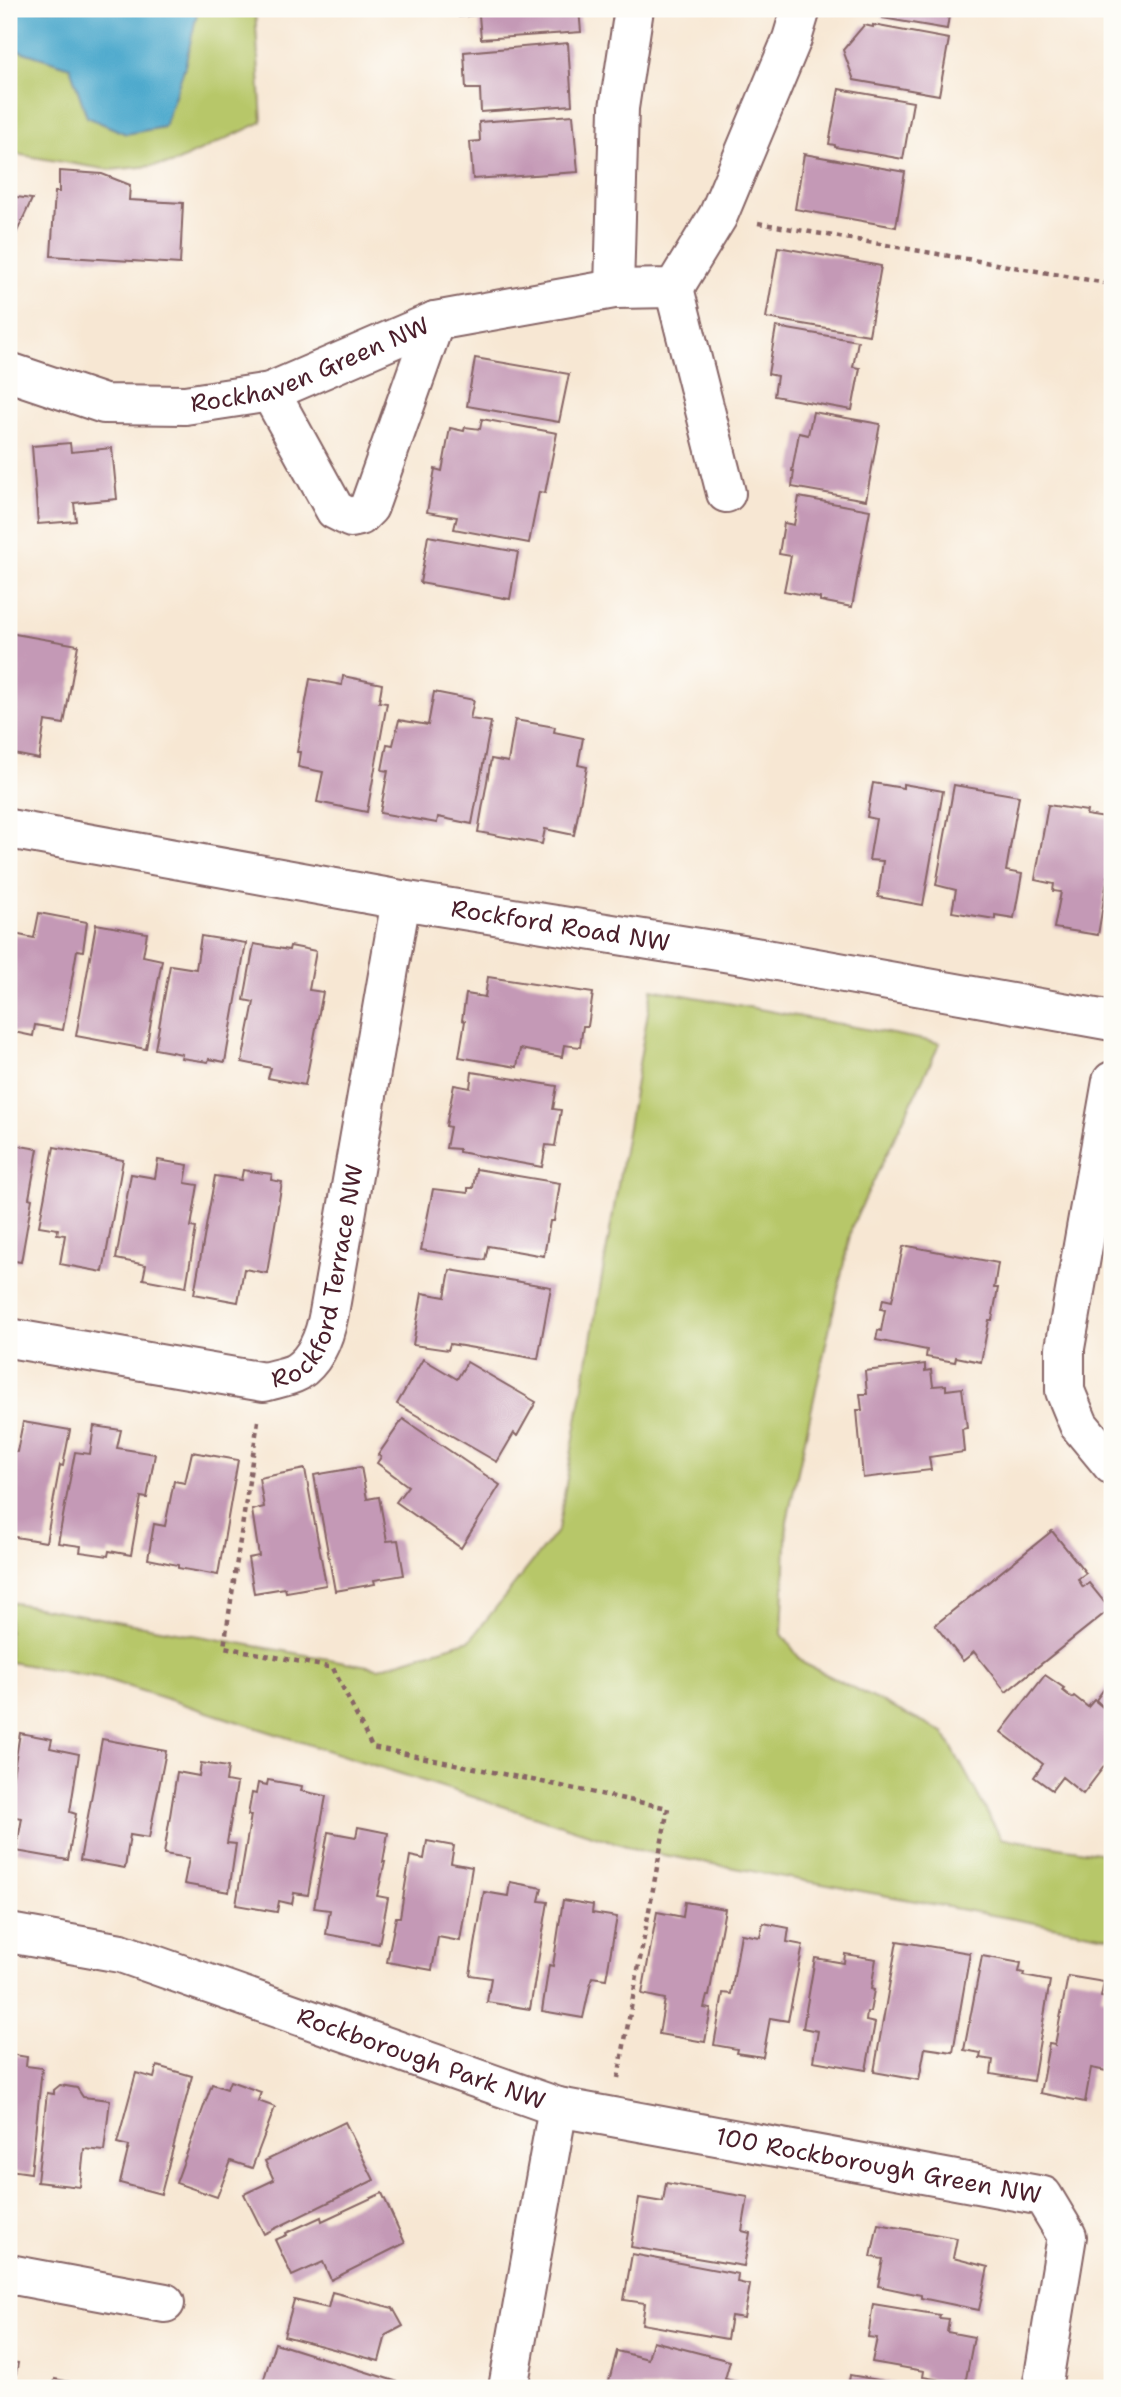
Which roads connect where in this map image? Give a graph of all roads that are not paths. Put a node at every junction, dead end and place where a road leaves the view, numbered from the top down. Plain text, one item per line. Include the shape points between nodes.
1 (634, 9) edge
2 (801, 9) edge
3 (674, 288) junction
4 (614, 289) junction
5 (435, 321) junction
6 (9, 372) edge
7 (270, 392) junction
8 (726, 493) dead end
9 (9, 829) edge
10 (401, 900) junction
11 (1112, 1021) edge
12 (1112, 1081) edge
13 (9, 1338) edge
14 (1112, 1465) edge
15 (9, 1933) edge
16 (558, 2107) junction
17 (9, 2274) edge
18 (165, 2304) dead end
19 (508, 2388) edge
20 (1041, 2388) edge

1 - 4 street via 619,108
2 - 3 street via 719,216
3 - 4 street, Rockhaven Green NW
3 - 8 street
4 - 5 street, Rockhaven Green NW
5 - 7 street, Rockhaven Green NW
5 - 7 street via 369,507 359,516 351,518 335,510
6 - 7 street, Rockhaven Green NW via 104,404 185,405
9 - 10 street, Rockford Road NW
10 - 11 street, Rockford Road NW
10 - 13 street, Rockford Terrace NW via 324,1337 314,1353 296,1372 264,1382
12 - 14 street via 1065,1348 1065,1391 1079,1425
15 - 16 street, Rockborough Park NW via 121,1953
16 - 19 street, Rockborough Park NW
16 - 20 street, 100 Rockborough Green NW via 1043,2196 1067,2236
17 - 18 street

